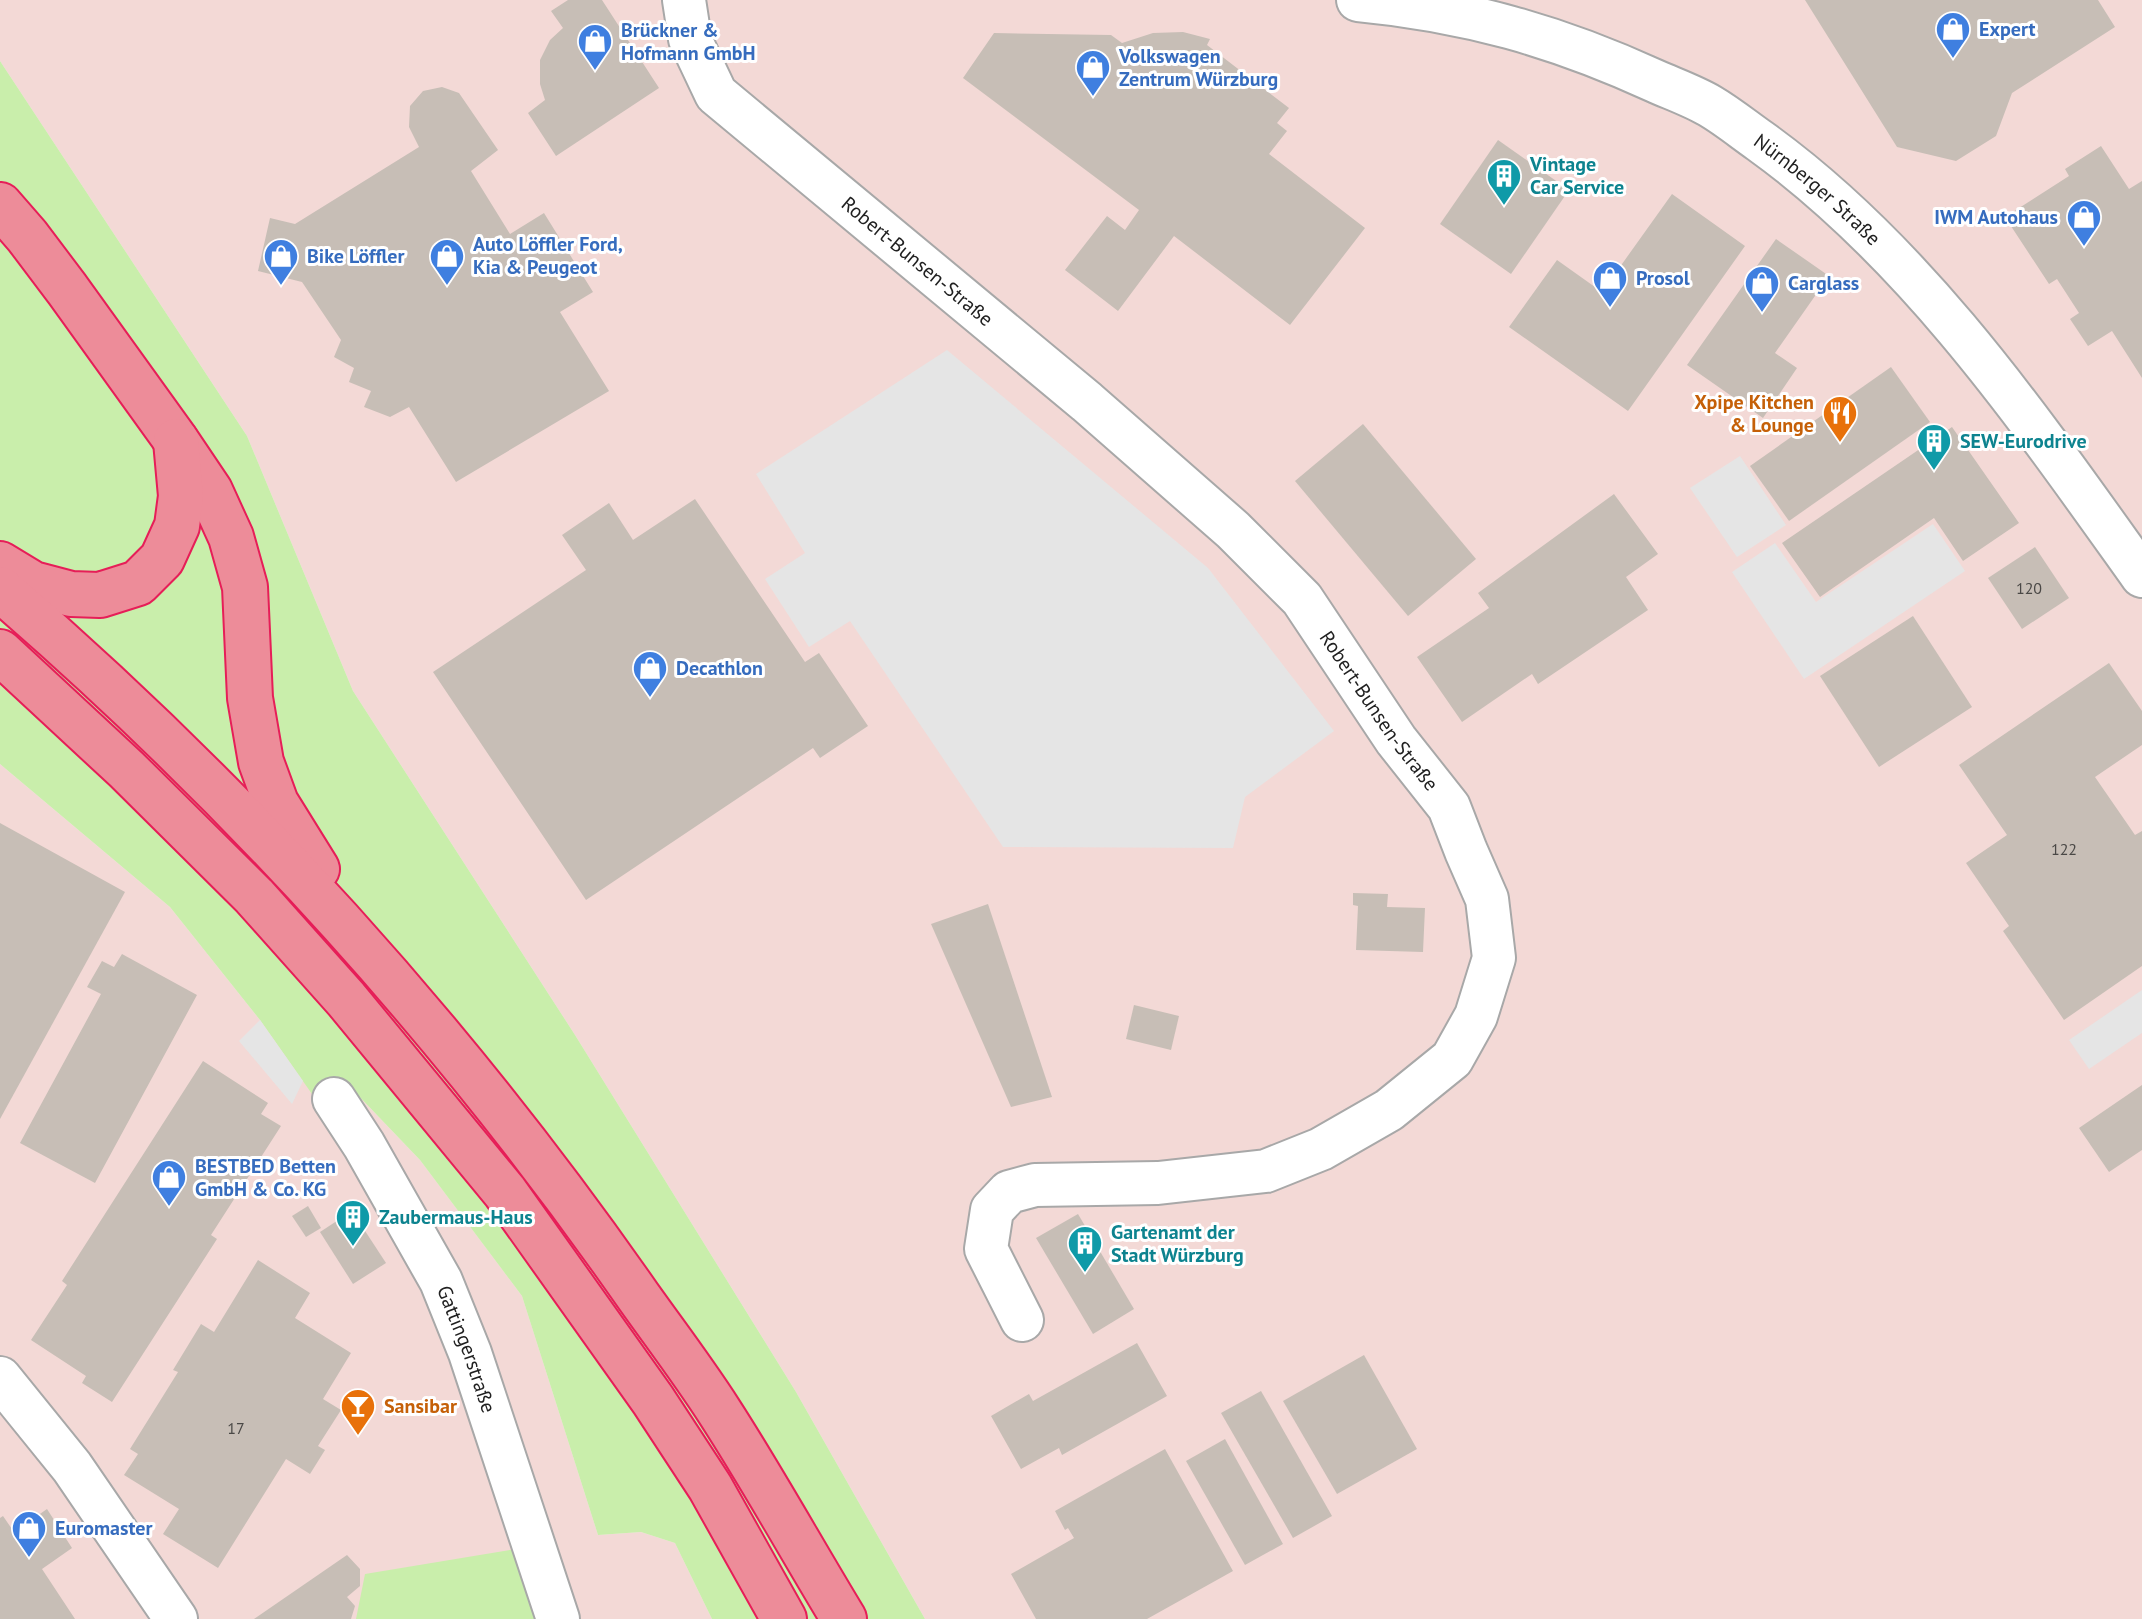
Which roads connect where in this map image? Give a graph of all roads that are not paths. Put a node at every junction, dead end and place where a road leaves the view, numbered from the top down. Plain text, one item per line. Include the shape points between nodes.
1 (684, 0) edge
2 (1358, 0) edge
3 (0, 205) edge
4 (175, 439) junction
5 (0, 564) edge
6 (2142, 576) edge
7 (0, 589) edge
8 (0, 652) edge
9 (374, 959) junction
10 (334, 1099) dead end
11 (1022, 1320) dead end
12 (0, 1378) edge
13 (176, 1619) edge
14 (558, 1619) edge
15 (784, 1619) edge
16 (844, 1619) edge

1 - 11 street, Robert-Bunsen-Straße via 690,39 716,94 1087,402 1233,530 1302,599 1396,740 1449,807 1487,899 1494,958 1476,1016 1452,1059 1389,1110 1321,1149 1266,1171 1158,1183 1035,1185 1009,1192 992,1210 986,1249
2 - 6 street, Nürnberger Straße via 1458,13 1548,38 1630,69 1710,106 1797,168 1858,221 1962,335
3 - 4 highway
4 - 5 highway via 181,496 177,526 162,559 138,583 100,595 71,594 33,584
4 - 9 highway via 210,491 245,587 250,698 261,762 276,803
7 - 9 highway via 160,734
8 - 15 highway via 254,896 505,1192 710,1487
9 - 16 highway via 588,1223 719,1410
10 - 14 street, Gattingerstraße via 441,1281
12 - 13 street via 72,1467

